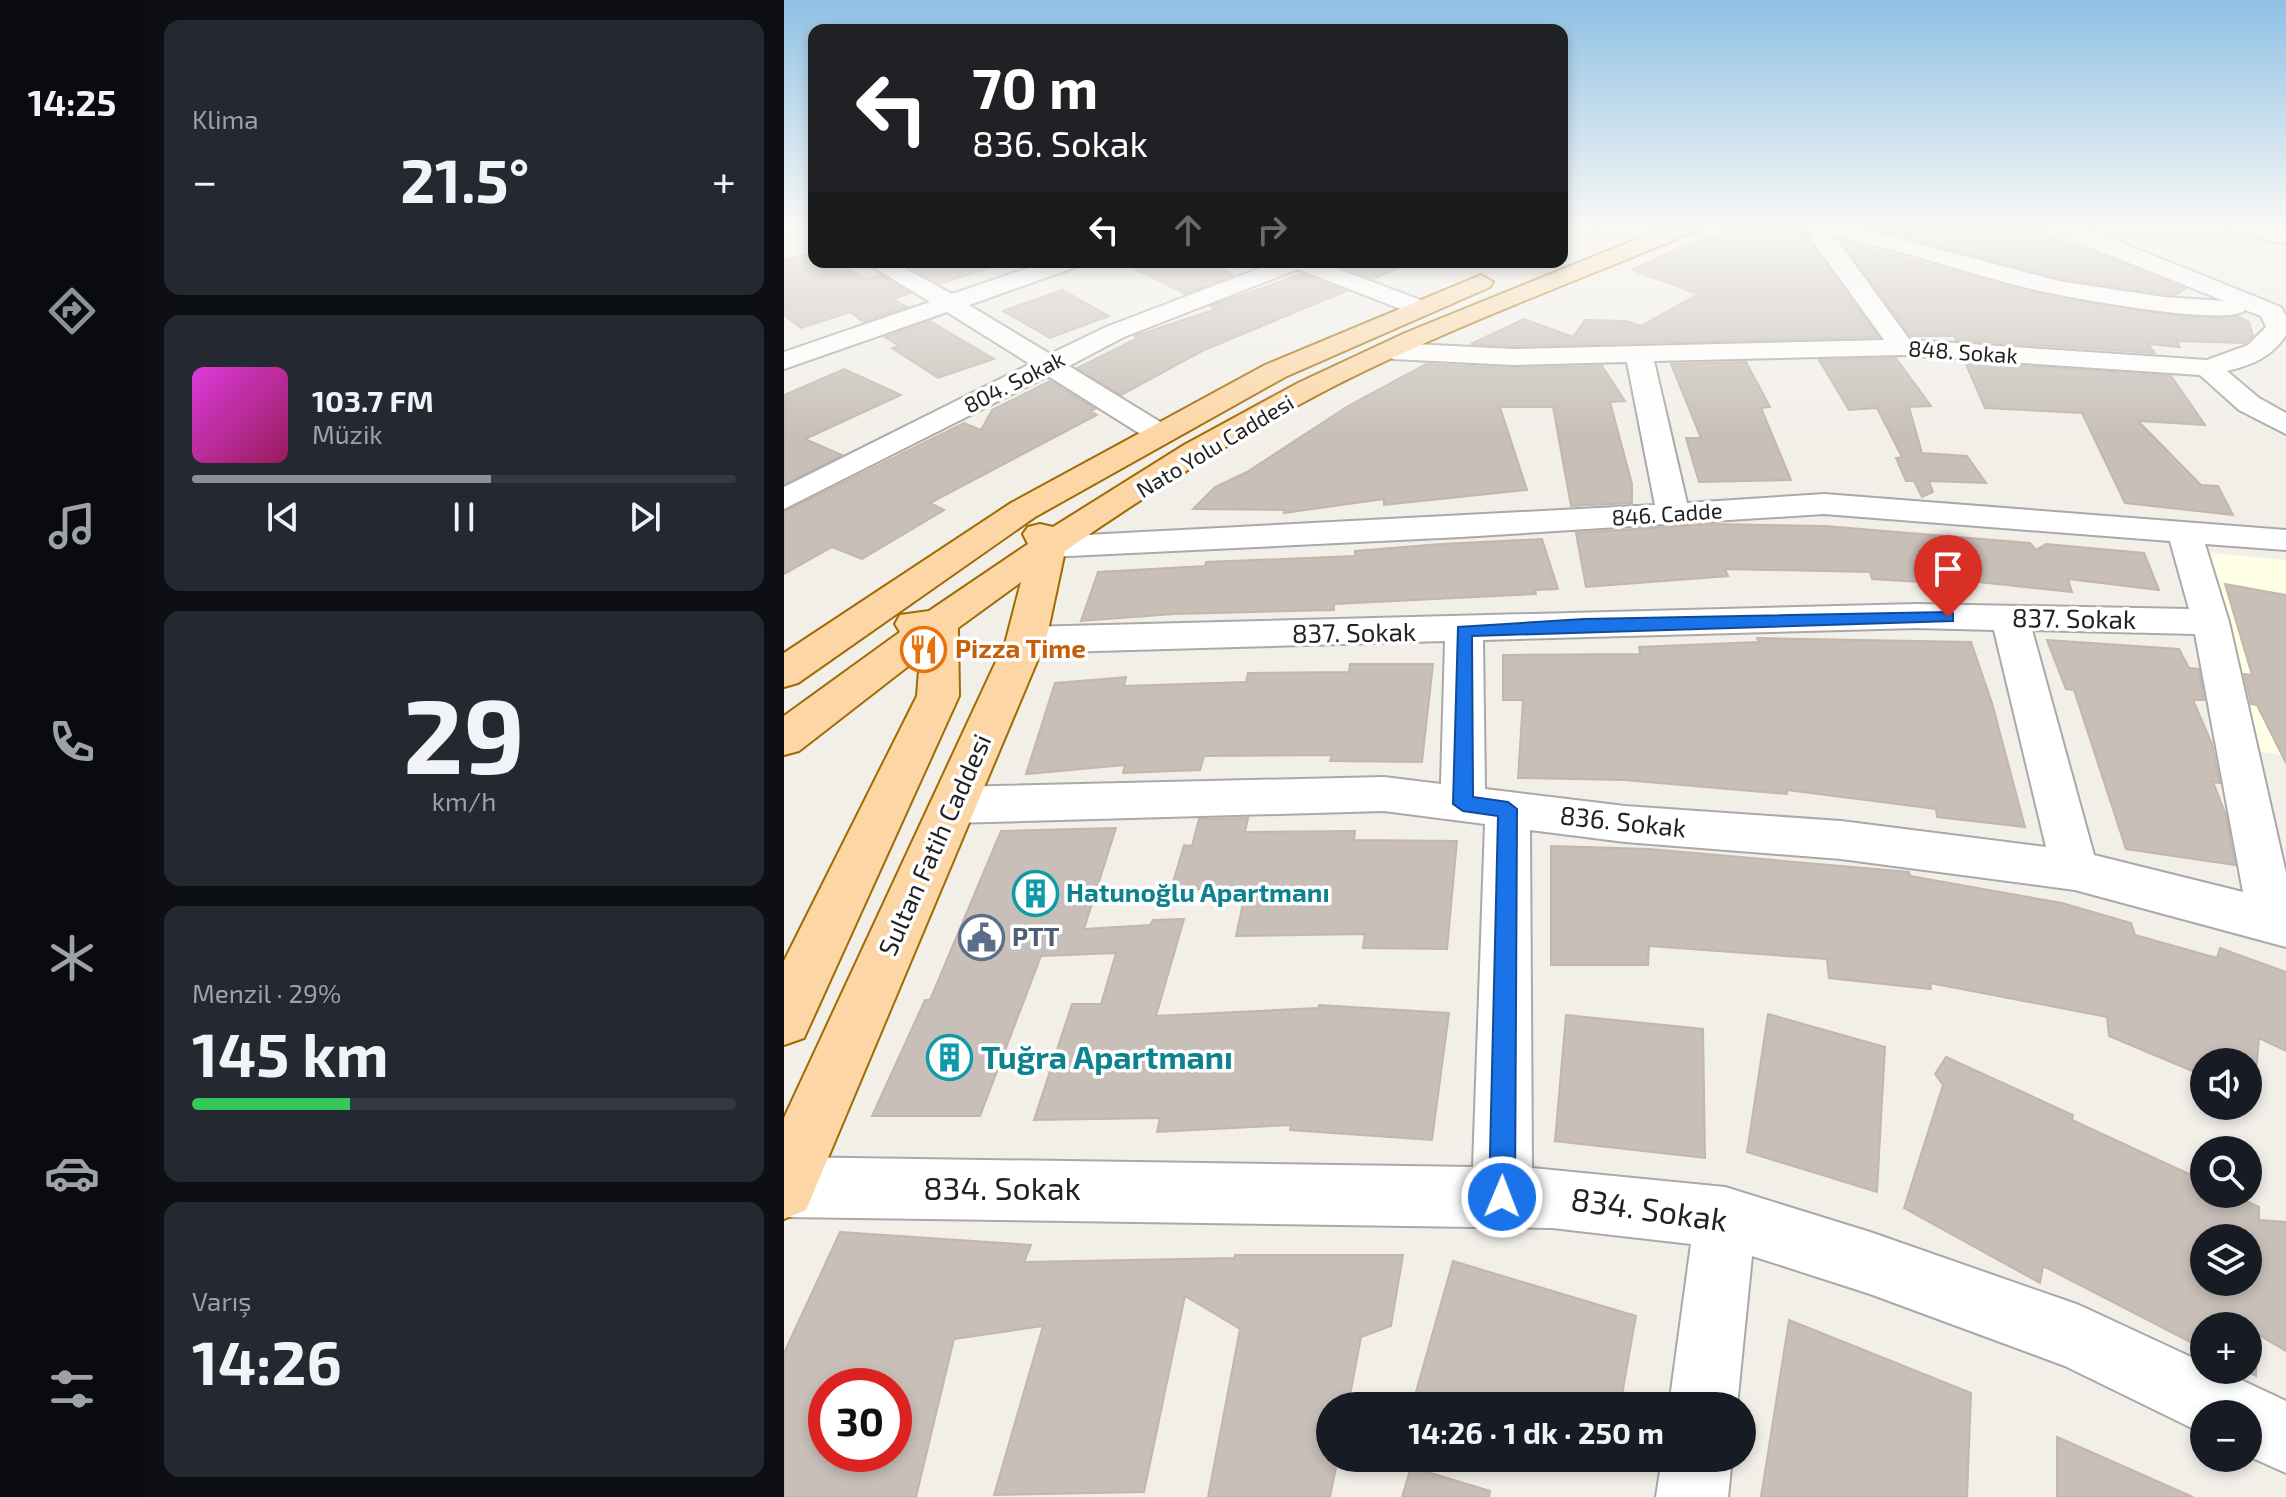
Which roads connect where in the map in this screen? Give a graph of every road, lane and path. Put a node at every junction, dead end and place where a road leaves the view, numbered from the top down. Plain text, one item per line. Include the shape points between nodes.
1 (937, 296) edge
2 (966, 296) edge
3 (1209, 296) edge
4 (1388, 296) edge
5 (1445, 296) edge
6 (1523, 296) edge
7 (1865, 296) edge
8 (2110, 296) edge
9 (2237, 296) edge
10 (948, 302) junction
11 (1417, 307) junction
12 (2279, 312) edge
13 (1902, 347) junction
14 (1393, 351) junction
15 (1639, 355) junction
16 (784, 361) edge
17 (1048, 364) junction
18 (2207, 368) junction
19 (2286, 425) edge
20 (1160, 434) junction
21 (784, 499) edge
22 (1673, 513) junction
23 (1004, 522) junction
24 (2184, 531) junction
25 (2286, 540) edge
26 (1048, 547) junction
27 (897, 593) junction
28 (2010, 618) junction
29 (2211, 622) junction
30 (938, 624) junction
31 (1464, 631) junction
32 (1026, 640) junction
33 (784, 673) edge
34 (784, 739) edge
35 (952, 805) junction
36 (1485, 806) junction
37 (2075, 870) junction
38 (2279, 922) edge
39 (784, 1019) edge
40 (784, 1188) edge
41 (1502, 1197) junction
42 (1725, 1217) junction
43 (1705, 1392) edge
44 (2208, 1400) edge
45 (2262, 1426) edge
46 (2286, 1438) edge
47 (1695, 1472) edge
48 (1692, 1497) edge

1 - 10 street
2 - 10 street
3 - 17 street, 804. Sokak
4 - 11 street
5 - 11 main road, Nato Yolu Caddesi
6 - 14 main road, Nato Yolu Caddesi
7 - 13 street
8 - 12 street
9 - 12 street
10 - 16 street
10 - 17 street
11 - 20 main road, Nato Yolu Caddesi via 1275,371
12 - 18 street, 848. Sokak via 2269,345
13 - 15 street, 848. Sokak
13 - 18 street, 848. Sokak
14 - 15 street, 848. Sokak via 1514,357
14 - 26 main road, Nato Yolu Caddesi via 1258,415
15 - 22 street
17 - 20 street
17 - 21 street, 804. Sokak
18 - 19 street via 2249,404
20 - 23 main road, Nato Yolu Caddesi
22 - 24 street, 846. Cadde via 1824,504
22 - 26 street, 846. Cadde
23 - 26 main road via 1027,522
23 - 27 main road, Nato Yolu Caddesi
24 - 25 street, 846. Cadde
24 - 29 street
26 - 30 main road, Nato Yolu Caddesi
26 - 32 main road, Sultan Fatih Caddesi
27 - 30 main road via 899,612 914,624
27 - 33 main road, Nato Yolu Caddesi
28 - 29 street, 837. Sokak
28 - 31 street, 837. Sokak
28 - 37 street
29 - 38 street
30 - 34 main road, Nato Yolu Caddesi
30 - 39 main road via 938,696
31 - 32 street, 837. Sokak
31 - 36 street
32 - 35 main road, Sultan Fatih Caddesi
35 - 36 street, 836. Sokak via 1384,794
35 - 40 main road, Sultan Fatih Caddesi
36 - 37 street, 836. Sokak via 1625,824 1841,840
36 - 41 street
37 - 38 street, 836. Sokak
40 - 41 street, 834. Sokak
41 - 42 street, 834. Sokak
42 - 43 street
42 - 44 street, 834. Sokak via 2079,1338
45 - 46 street
47 - 48 street

